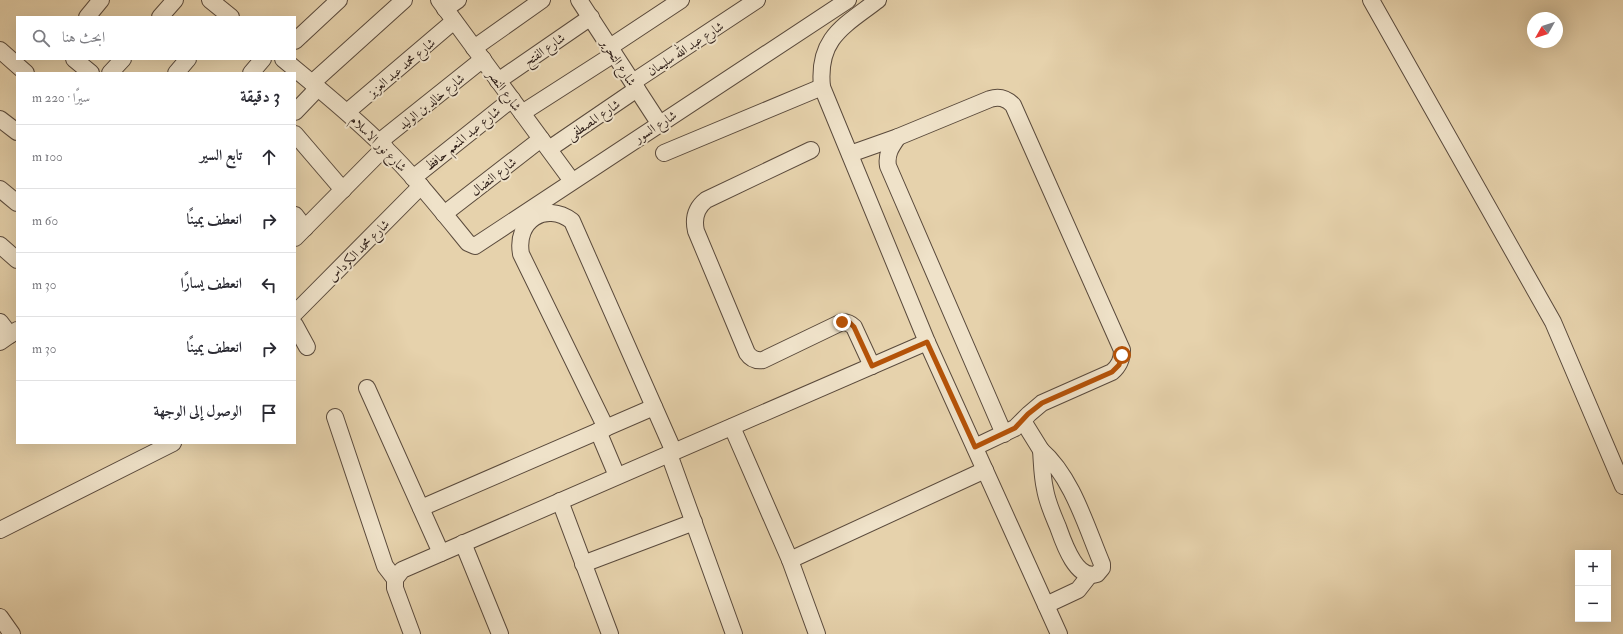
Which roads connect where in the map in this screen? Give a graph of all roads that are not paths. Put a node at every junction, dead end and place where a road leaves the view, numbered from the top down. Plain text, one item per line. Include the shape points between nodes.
1 (101, 0) edge
2 (175, 0) edge
3 (210, 0) edge
4 (339, 0) edge
5 (404, 0) edge
6 (542, 0) edge
7 (681, 0) edge
8 (757, 0) edge
9 (848, 0) edge
10 (878, 0) edge
11 (1371, 0) edge
12 (587, 6) edge
13 (449, 7) edge
14 (88, 16) edge
15 (161, 16) edge
16 (228, 16) edge
17 (296, 40) edge
18 (0, 50) edge
19 (612, 50) junction
20 (478, 54) junction
21 (75, 60) edge
22 (122, 60) edge
23 (187, 60) edge
24 (263, 60) edge
25 (284, 60) edge
26 (25, 72) edge
27 (90, 72) edge
28 (111, 72) edge
29 (177, 72) edge
30 (252, 72) edge
31 (498, 81) junction
32 (315, 86) junction
33 (635, 86) junction
34 (822, 87) junction
35 (512, 99) junction
36 (296, 111) edge
37 (347, 112) junction
38 (522, 113) junction
39 (0, 119) edge
40 (659, 123) junction
41 (16, 131) edge
42 (296, 135) edge
43 (898, 137) junction
44 (545, 144) junction
45 (382, 145) junction
46 (811, 150) dead end
47 (664, 153) dead end
48 (850, 154) junction
49 (572, 181) junction
50 (417, 182) junction
51 (0, 189) edge
52 (342, 190) junction
53 (16, 202) edge
54 (444, 214) junction
55 (296, 219) edge
56 (300, 233) edge
57 (464, 238) joint
58 (0, 245) edge
59 (16, 259) edge
60 (296, 312) edge
61 (0, 322) edge
62 (296, 328) edge
63 (9, 336) edge
64 (927, 342) junction
65 (307, 347) dead end
66 (872, 366) junction
67 (367, 388) dead end
68 (654, 407) junction
69 (335, 417) dead end
70 (1023, 421) junction
71 (732, 427) junction
72 (602, 429) junction
73 (1004, 434) junction
74 (171, 444) edge
75 (975, 447) junction
76 (1041, 450) junction
77 (672, 453) junction
78 (985, 470) junction
79 (617, 476) junction
80 (1623, 486) edge
81 (560, 501) junction
82 (421, 508) junction
83 (694, 522) junction
84 (0, 530) edge
85 (463, 543) junction
86 (441, 553) junction
87 (790, 560) junction
88 (583, 564) junction
89 (1089, 576) junction
90 (395, 579) junction
91 (1046, 605) junction
92 (0, 618) edge
93 (12, 634) edge
94 (412, 634) edge
95 (500, 634) edge
96 (610, 634) edge
97 (734, 634) edge
98 (817, 634) edge
99 (1059, 634) edge

1 - 14 street
2 - 15 street
3 - 16 street
4 - 17 street
5 - 32 street
6 - 20 street, شارع خالد بن الوليد
7 - 19 street
8 - 33 street, شارع عبد الله سليمان
9 - 40 street, شارع السور
10 - 34 street via 838,30 831,40 822,63
11 - 80 street via 1550,316
12 - 19 street, شارع التحرير
12 - 31 street, شارع الفتح
13 - 20 street, شارع النصر
13 - 37 street, شارع محمد عبد العزيز
18 - 26 street
19 - 33 street, شارع التحرير
19 - 38 street
20 - 31 street, شارع النصر
20 - 45 street, شارع خالد بن الوليد
21 - 27 street
22 - 28 street
23 - 29 street
24 - 30 street
25 - 32 street, شارع نور الاسلام
31 - 35 street, شارع النصر
32 - 36 street
32 - 37 street, شارع نور الاسلام
33 - 40 street, شارع التحرير
33 - 44 street, شارع المصطفى
34 - 47 street
34 - 48 street
35 - 38 street, شارع النصر
35 - 50 street, شارع عبد المنعم حافظ
37 - 45 street, شارع نور الاسلام
38 - 44 street, شارع النصر
39 - 41 street
40 - 49 street, شارع السور
42 - 52 street
43 - 48 street
43 - 70 street via 990,99 1000,97 1009,101 1122,350 1119,365 1112,372 1042,403
43 - 73 street via 887,156 888,166
44 - 49 street, شارع النصر
44 - 54 street, شارع النضال
45 - 50 street, شارع نور الاسلام
45 - 52 street, شارع خالد بن الوليد
46 - 66 street via 706,200 696,214 694,225 747,353 752,359 763,360 845,322 854,327
48 - 64 street
49 - 57 street, شارع السور via 478,245 472,245
50 - 54 street, شارع نور الاسلام
50 - 60 street, شارع محمد الكرداس
51 - 53 street
52 - 56 street, شارع خالد بن الوليد
54 - 57 street, شارع نور الاسلام
55 - 56 street
58 - 59 street
61 - 63 street
62 - 65 street
64 - 66 street
64 - 75 street
66 - 71 street
67 - 82 street
68 - 72 street
68 - 72 street via 572,221 554,212 540,214 528,222 521,234 521,254
68 - 77 street
69 - 90 street via 385,566
70 - 73 street
70 - 76 street
71 - 77 street
71 - 87 street
72 - 79 street
72 - 82 street
73 - 75 street
74 - 84 street
75 - 78 street
76 - 89 street via 1047,500 1069,555 1079,569
76 - 89 street via 1054,462 1066,480 1102,564 1100,572
77 - 79 street
77 - 83 street
78 - 87 street
78 - 91 street
79 - 81 street
81 - 85 street
81 - 88 street
82 - 86 street
83 - 88 street
83 - 97 street
85 - 86 street
85 - 95 street
86 - 90 street via 402,570
87 - 98 street
88 - 96 street
89 - 91 street via 1078,590
90 - 94 street via 395,588
91 - 99 street
92 - 93 street

